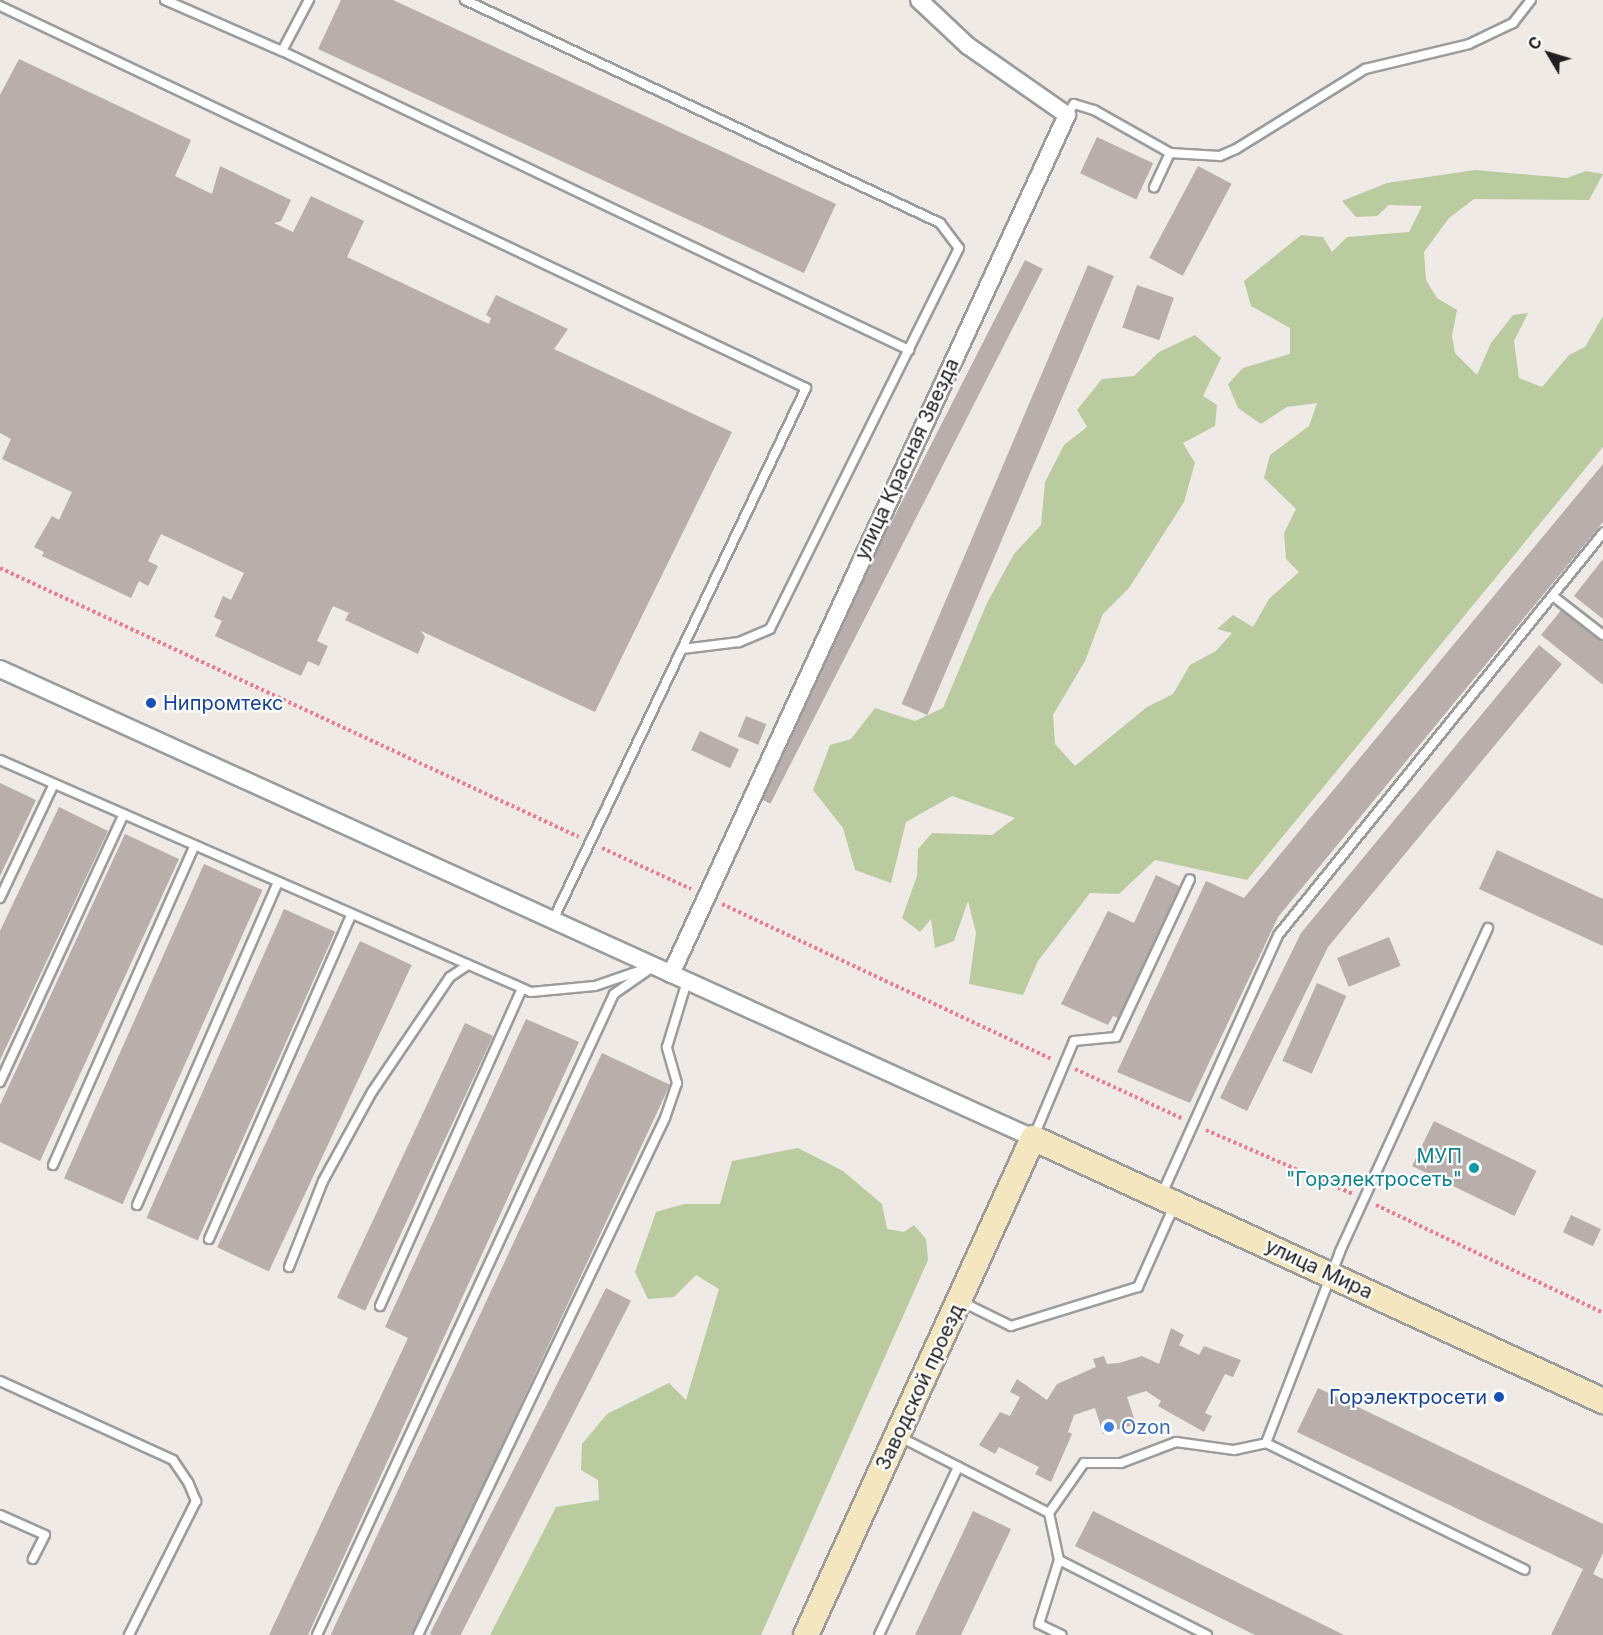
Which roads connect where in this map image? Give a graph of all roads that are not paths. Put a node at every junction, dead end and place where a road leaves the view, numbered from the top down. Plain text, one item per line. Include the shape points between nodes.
1 (165, 0) edge
2 (309, 0) edge
3 (465, 0) edge
4 (919, 0) edge
5 (1531, 0) edge
6 (0, 6) edge
7 (282, 51) junction
8 (1067, 115) junction
9 (1170, 153) junction
10 (1154, 188) dead end
11 (909, 350) junction
12 (1602, 536) edge
13 (1553, 596) junction
14 (1603, 635) edge
15 (682, 649) junction
16 (0, 669) edge
17 (0, 760) edge
18 (54, 784) junction
19 (124, 814) junction
20 (195, 845) junction
21 (1190, 879) dead end
22 (278, 882) junction
23 (0, 898) edge
24 (352, 914) junction
25 (553, 920) junction
26 (1488, 928) dead end
27 (468, 965) junction
28 (654, 966) junction
29 (670, 974) junction
30 (687, 981) junction
31 (522, 988) junction
32 (0, 1082) edge
33 (1033, 1138) junction
34 (53, 1166) dead end
35 (1168, 1200) junction
36 (137, 1205) dead end
37 (209, 1239) dead end
38 (289, 1267) dead end
39 (1335, 1276) junction
40 (959, 1301) junction
41 (380, 1305) dead end
42 (0, 1381) edge
43 (1603, 1401) edge
44 (898, 1436) junction
45 (1266, 1443) junction
46 (958, 1467) junction
47 (1049, 1513) junction
48 (0, 1515) edge
49 (33, 1559) dead end
50 (1059, 1560) junction
51 (1525, 1570) dead end
52 (129, 1635) edge
53 (317, 1635) edge
54 (418, 1635) edge
55 (806, 1635) edge
56 (879, 1635) edge
57 (1062, 1635) edge
58 (1207, 1635) edge

1 - 7 lane
2 - 7 lane
3 - 11 lane via 940,223 959,248
4 - 8 street via 968,46
5 - 9 lane via 1513,23 1469,44 1365,69 1220,156
6 - 15 lane via 806,388
7 - 11 lane
8 - 9 lane via 1074,104 1094,110
8 - 29 street, улица Красная Звезда
9 - 10 lane
11 - 15 lane via 770,629 739,642
12 - 13 lane
13 - 14 lane
13 - 35 lane via 1279,934 1191,1123
15 - 25 lane
16 - 25 street
17 - 18 lane
18 - 19 lane
18 - 23 lane
19 - 20 lane
19 - 32 lane
20 - 22 lane
20 - 34 lane
21 - 33 lane via 1116,1037 1074,1041
22 - 24 lane
22 - 36 lane
24 - 27 lane
24 - 37 lane
25 - 28 street
26 - 39 lane via 1364,1199
27 - 31 lane
27 - 38 lane via 450,977 424,1011 372,1092 323,1181
28 - 29 street
28 - 31 lane via 595,986
28 - 53 lane via 614,994
29 - 30 street
30 - 33 street
30 - 54 lane via 667,1047 677,1083 665,1118
31 - 41 lane
33 - 35 main road, улица Мира
33 - 40 main road, Заводской проезд
35 - 39 main road, улица Мира
35 - 40 lane via 1138,1287 1011,1326
39 - 43 main road, улица Мира
39 - 45 lane
40 - 44 main road, Заводской проезд
42 - 52 lane via 173,1460 188,1482 196,1501
44 - 46 lane
44 - 55 main road, Заводской проезд
45 - 47 lane via 1234,1450 1176,1443 1121,1463 1084,1463
45 - 51 lane
46 - 47 lane
46 - 56 lane
47 - 50 lane
48 - 49 lane via 45,1535
50 - 57 lane via 1040,1624
50 - 58 lane

